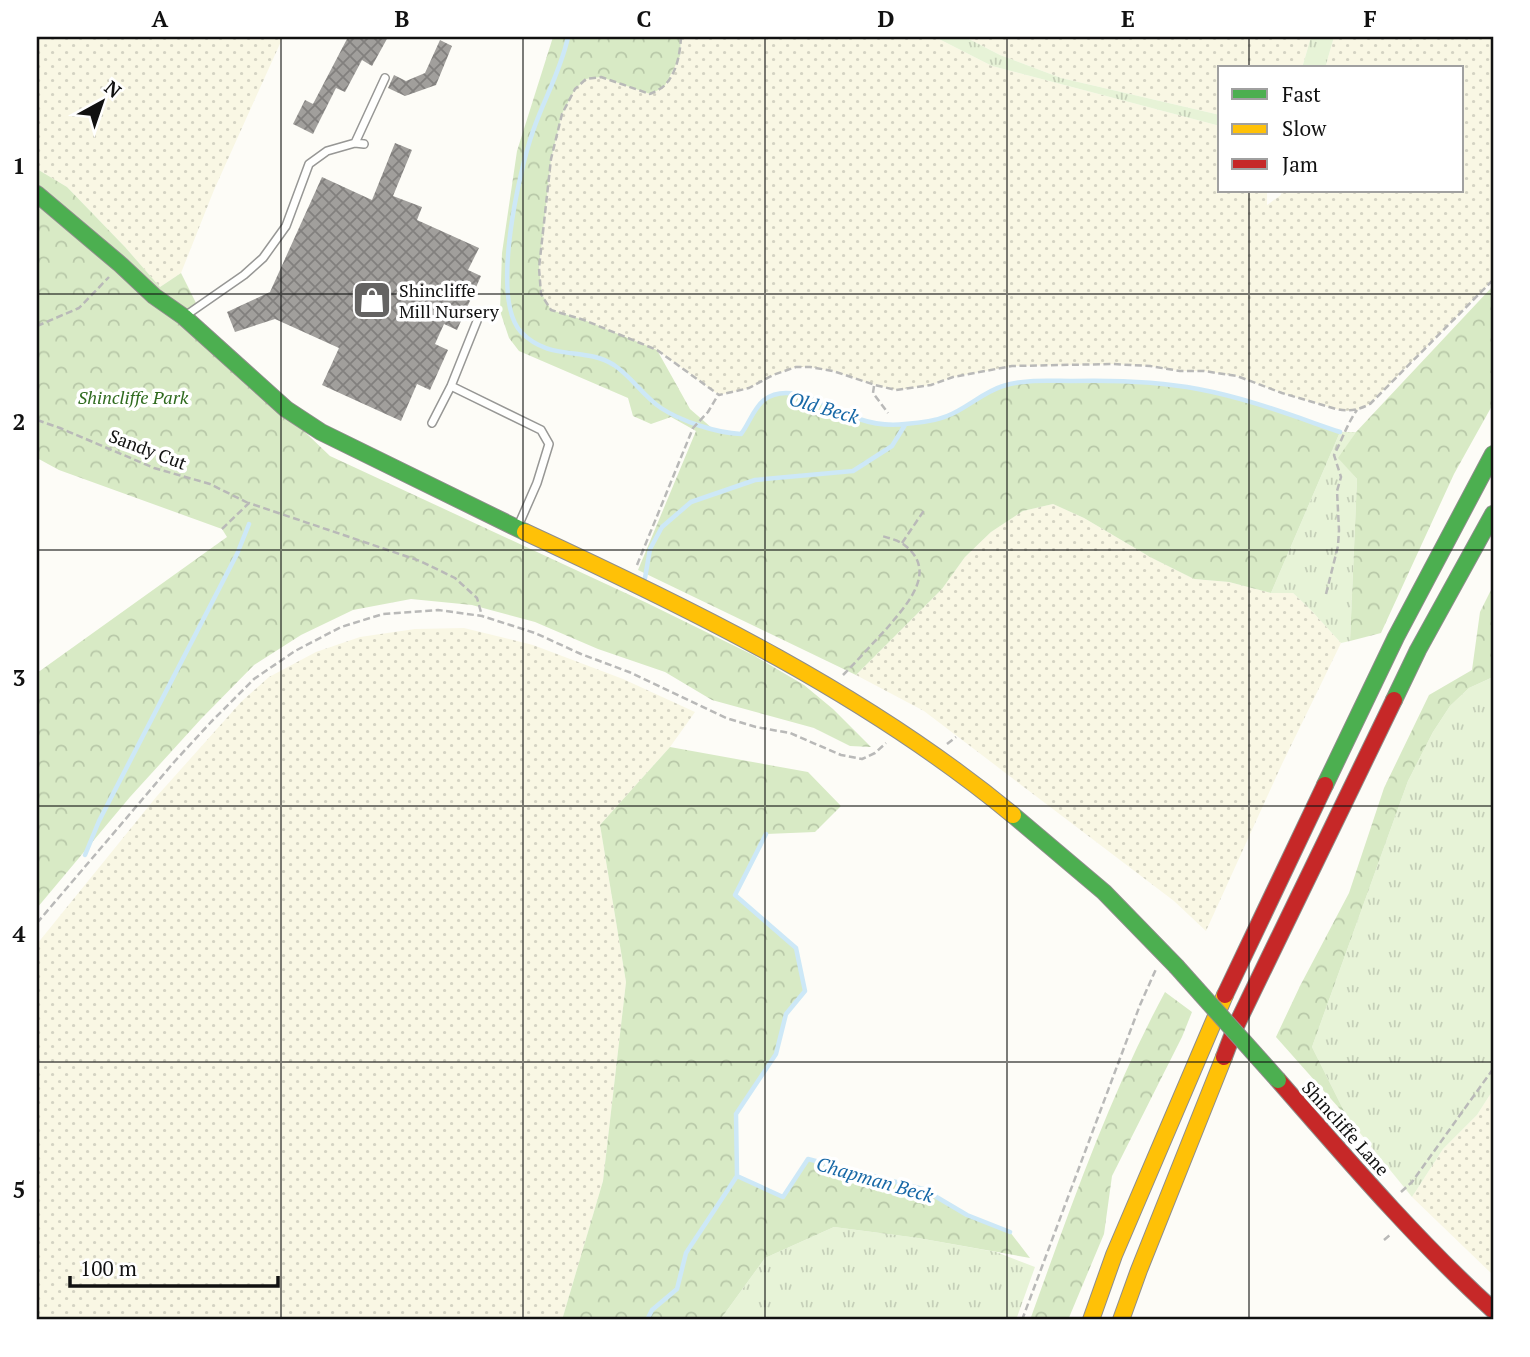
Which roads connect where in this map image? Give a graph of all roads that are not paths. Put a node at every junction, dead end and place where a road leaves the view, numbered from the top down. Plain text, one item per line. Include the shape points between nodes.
1 (385, 78) dead end
2 (37, 194) edge
3 (184, 317) junction
4 (477, 321) dead end
5 (451, 386) junction
6 (432, 423) dead end
7 (1493, 454) edge
8 (1493, 514) edge
9 (517, 528) junction
10 (1493, 1310) edge
11 (1091, 1320) edge
12 (1121, 1320) edge

1 - 3 lane via 359,144 327,151 309,164 286,226 263,258
2 - 3 main road, Shincliffe Lane
3 - 9 main road, Shincliffe Lane via 286,409 321,432
4 - 5 lane
5 - 6 lane
5 - 9 lane via 541,430 549,444
7 - 11 main road via 1396,637 1217,1012
8 - 12 main road via 1418,650 1235,1028
9 - 10 main road, Shincliffe Lane, bridge via 775,656 897,730 994,799 1104,892 1171,960 1388,1205

